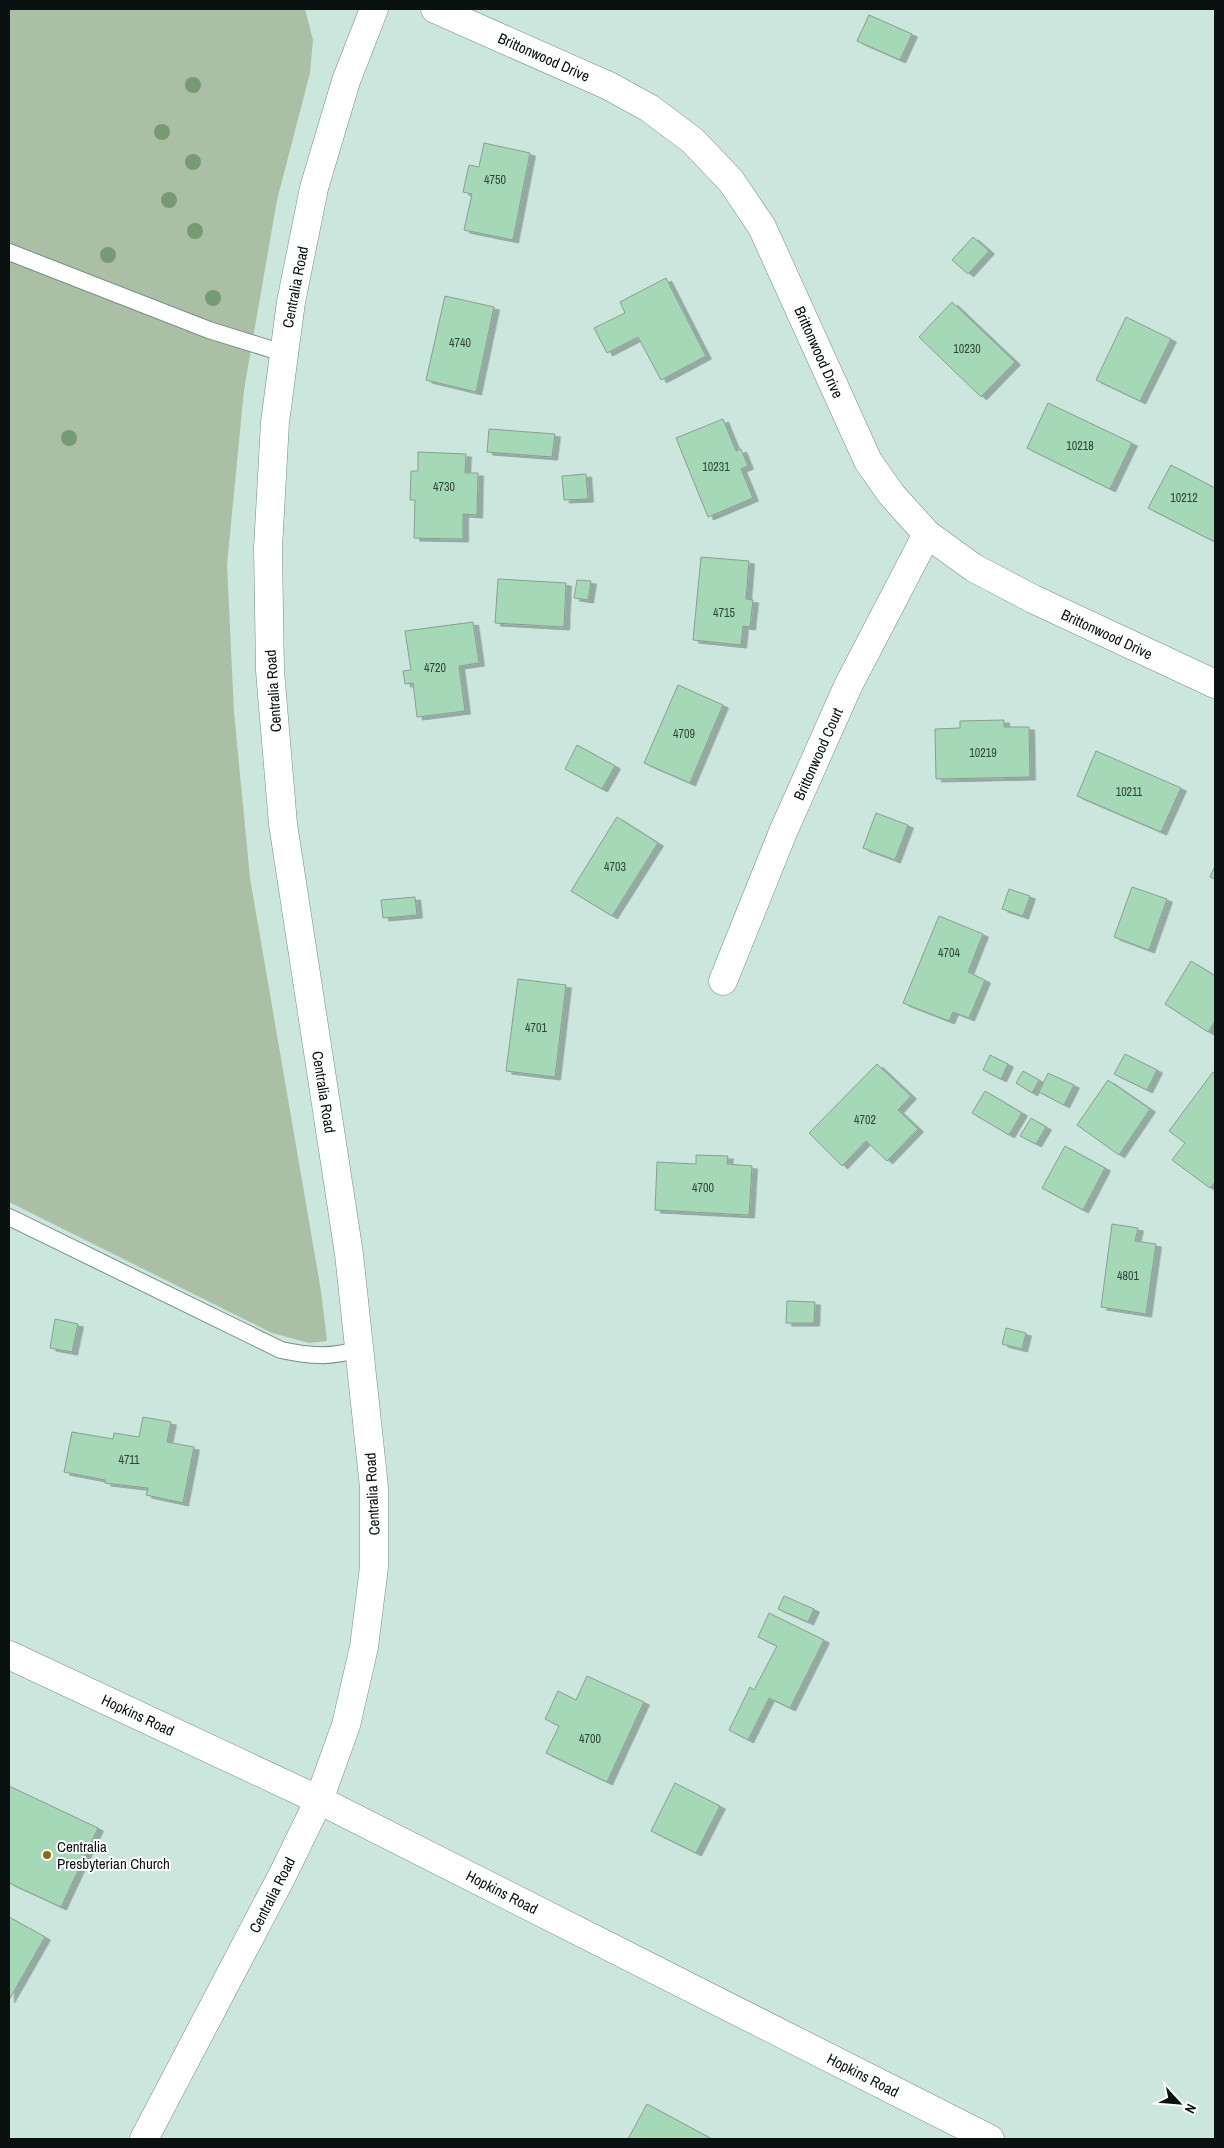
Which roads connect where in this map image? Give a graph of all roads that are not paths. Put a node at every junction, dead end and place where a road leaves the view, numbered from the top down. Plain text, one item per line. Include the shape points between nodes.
1 (374, 9) edge
2 (435, 9) edge
3 (9, 252) edge
4 (283, 352) junction
5 (927, 534) junction
6 (1215, 684) edge
7 (723, 981) dead end
8 (9, 1218) edge
9 (359, 1349) junction
10 (9, 1655) edge
11 (319, 1800) junction
12 (144, 2139) edge
13 (990, 2139) edge

1 - 4 main road, Centralia Road via 346,81 314,188
2 - 5 main road, Brittonwood Drive via 609,86 649,108 693,141 731,181 762,227 868,460 891,494
3 - 4 lane via 209,330
4 - 9 main road, Centralia Road via 275,422 268,548 270,671 283,824 348,1254
5 - 6 main road, Brittonwood Drive via 974,568 1033,599
5 - 7 main road, Brittonwood Court via 848,686 783,832
8 - 9 lane via 281,1350 312,1356 345,1354
9 - 11 main road, Centralia Road via 374,1487 374,1567 362,1656 346,1725
10 - 11 main road, Hopkins Road
11 - 12 main road, Centralia Road
11 - 13 main road, Hopkins Road

